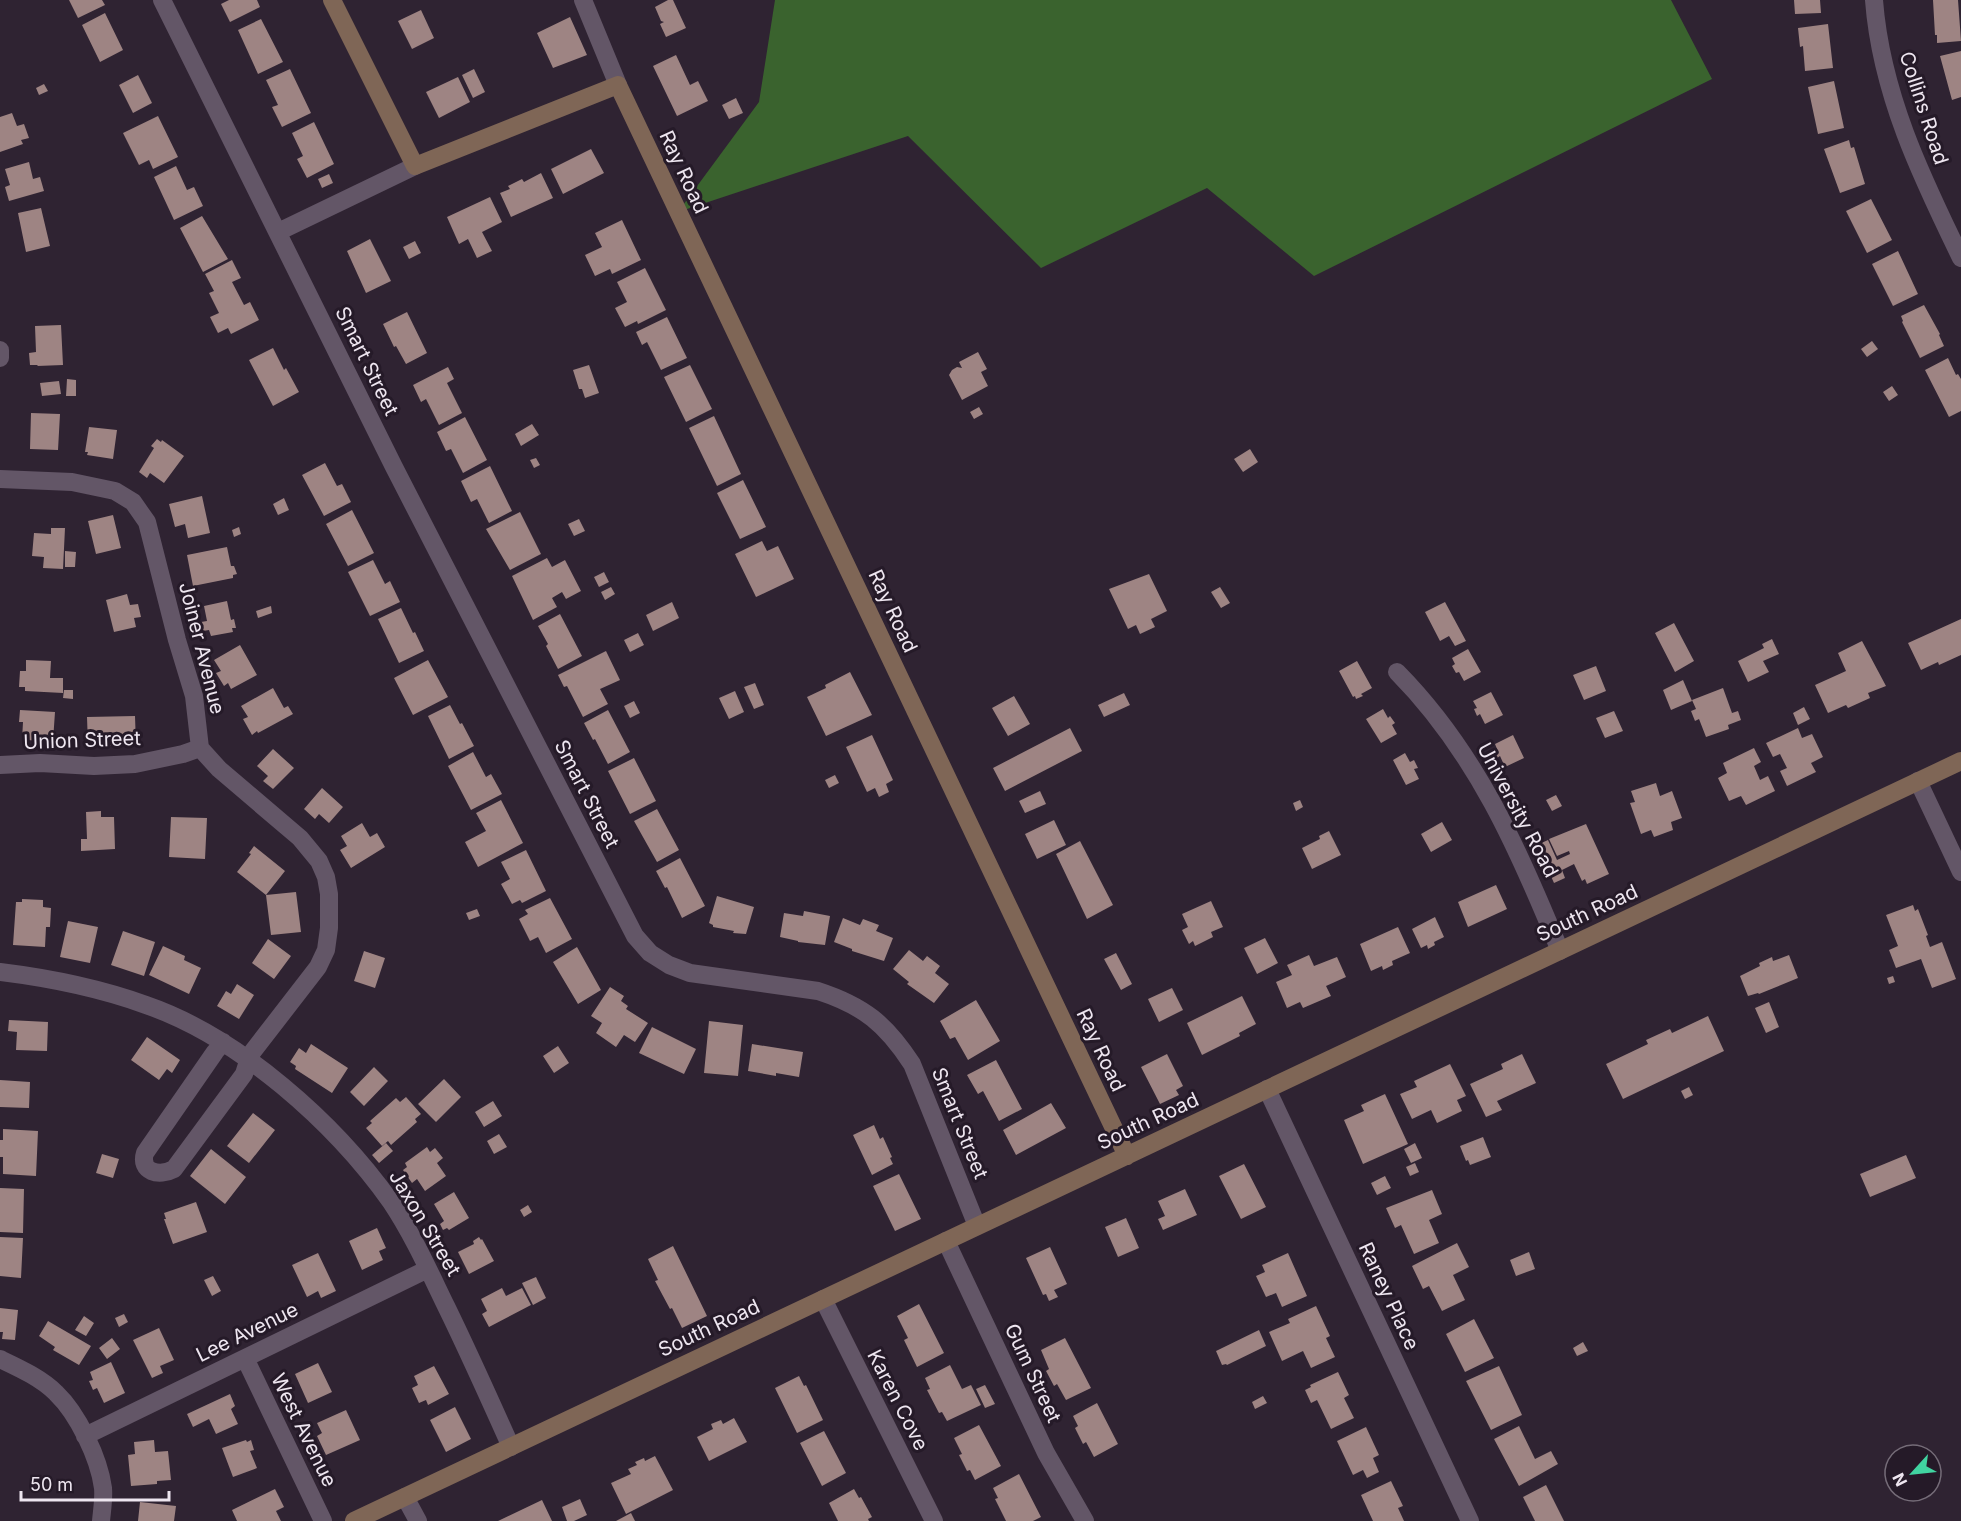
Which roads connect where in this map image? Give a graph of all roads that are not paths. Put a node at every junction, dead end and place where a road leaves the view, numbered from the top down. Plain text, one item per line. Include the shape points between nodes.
1 (162, 0) edge
2 (332, 0) edge
3 (584, 0) edge
4 (1874, 0) edge
5 (618, 85) junction
6 (415, 166) junction
7 (278, 232) junction
8 (1961, 258) edge
9 (0, 350) edge
10 (0, 358) edge
11 (0, 479) edge
12 (1397, 672) dead end
13 (200, 748) junction
14 (1961, 761) edge
15 (0, 765) edge
16 (1918, 781) junction
17 (1961, 872) edge
18 (1560, 951) junction
19 (0, 972) edge
20 (223, 1042) junction
21 (248, 1060) junction
22 (1267, 1089) junction
23 (1127, 1155) junction
24 (977, 1226) junction
25 (946, 1241) junction
26 (428, 1269) junction
27 (823, 1299) junction
28 (245, 1358) junction
29 (0, 1359) edge
30 (85, 1436) junction
31 (511, 1447) junction
32 (405, 1497) junction
33 (101, 1521) edge
34 (323, 1521) edge
35 (354, 1521) edge
36 (418, 1521) edge
37 (934, 1521) edge
38 (1085, 1521) edge
39 (1470, 1521) edge

1 - 7 street, Smart Street
2 - 6 street
3 - 5 street
4 - 8 street, Collins Road via 1884,69 1901,125 1922,179
5 - 6 street
5 - 23 street, Ray Road
6 - 7 street
7 - 24 street, Smart Street via 635,936 650,953 690,973 818,991 877,1020 897,1040 912,1064
9 - 10 street
11 - 13 street, Joiner Avenue via 72,482 115,491 143,513 194,696
12 - 18 street, University Road via 1444,725 1474,769 1534,886
13 - 15 street, Union Street via 135,764
13 - 21 street via 300,838 319,861 329,894 326,950 318,968
14 - 16 street, South Road
16 - 17 street
16 - 18 street, South Road
18 - 22 street, South Road
19 - 20 street, Jaxon Street via 85,987 147,1005
20 - 21 street, Jaxon Street
20 - 21 street via 145,1153 146,1166 154,1173 165,1174 174,1169 244,1074
21 - 26 street, Jaxon Street via 322,1121 364,1167 392,1204
22 - 23 street, South Road
22 - 39 street, Raney Place
23 - 24 street, South Road
24 - 25 street, South Road
25 - 27 street, South Road
25 - 38 street, Gum Street via 1046,1453
26 - 28 street, Lee Avenue
26 - 31 street, Jaxon Street
27 - 31 street, South Road
27 - 37 street, Karen Cove
28 - 30 street, Lee Avenue
28 - 34 street, West Avenue
29 - 30 street via 55,1391 71,1409
30 - 33 street via 102,1486
31 - 32 street, South Road
32 - 35 street, South Road
32 - 36 street

